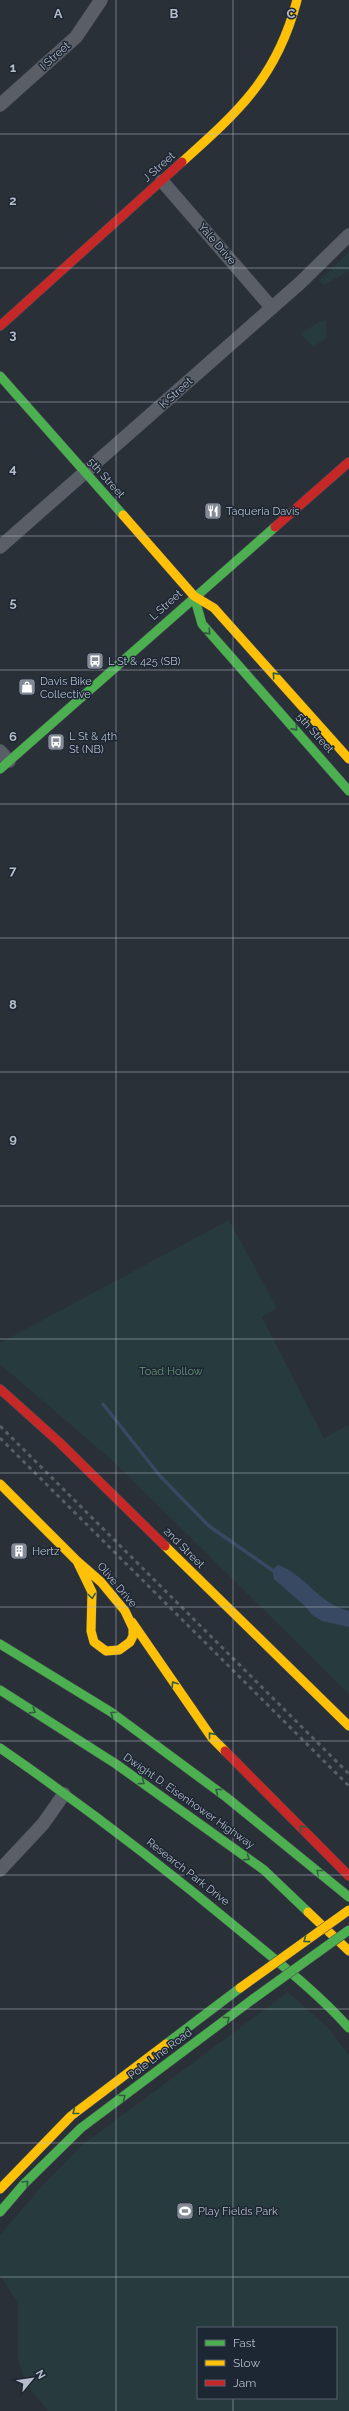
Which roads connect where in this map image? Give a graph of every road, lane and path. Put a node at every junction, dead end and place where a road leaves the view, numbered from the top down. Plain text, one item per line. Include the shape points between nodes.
1 (101, 0) edge
2 (297, 0) edge
3 (0, 105) edge
4 (162, 181) junction
5 (349, 235) edge
6 (272, 308) junction
7 (0, 326) edge
8 (0, 376) edge
9 (349, 462) edge
10 (85, 473) junction
11 (0, 547) edge
12 (194, 596) junction
13 (0, 751) edge
14 (349, 759) edge
15 (4, 765) edge
16 (349, 791) edge
17 (0, 1389) edge
18 (0, 1484) edge
19 (77, 1561) junction
20 (132, 1622) junction
21 (0, 1644) edge
22 (0, 1690) edge
23 (349, 1726) edge
24 (0, 1748) edge
25 (64, 1794) junction
26 (0, 1870) edge
27 (349, 1876) edge
28 (349, 1897) edge
29 (349, 1910) edge
30 (349, 1930) edge
31 (349, 1951) edge
32 (349, 2028) edge
33 (0, 2189) edge
34 (0, 2212) edge

1 - 3 street, I Street via 76,37
2 - 4 main road, J Street via 280,53 260,85 234,115
4 - 6 street, Yale Drive
4 - 7 main road, J Street
5 - 6 street, K Street
6 - 10 street, K Street
8 - 10 main road, 5th Street
9 - 12 main road, L Street
10 - 11 street, K Street
10 - 12 main road, 5th Street
14 -> 12 main road, 5th Street via 214,608
12 - 15 main road, L Street
12 -> 16 main road, 5th Street via 202,624
13 - 15 street
17 - 23 main road, 2nd Street via 59,1442
18 - 19 main road, Olive Drive
19 - 20 main road, Olive Drive via 91,1570
19 -> 20 main road, Olive Drive via 89,1582 93,1596 91,1634 96,1646 108,1652 124,1648 133,1635
27 -> 20 main road via 212,1738
28 -> 21 main road, Dwight D. Eisenhower Highway via 226,1797 111,1712
22 -> 31 main road, Dwight D. Eisenhower Highway via 116,1764 264,1870
24 - 25 main road, Research Park Drive
25 - 26 street via 43,1824
25 - 32 main road, Research Park Drive via 224,1916 336,2013
29 -> 33 main road, Pole Line Road, bridge via 240,1988 71,2116
34 -> 30 main road, Pole Line Road, bridge via 24,2184 81,2128

